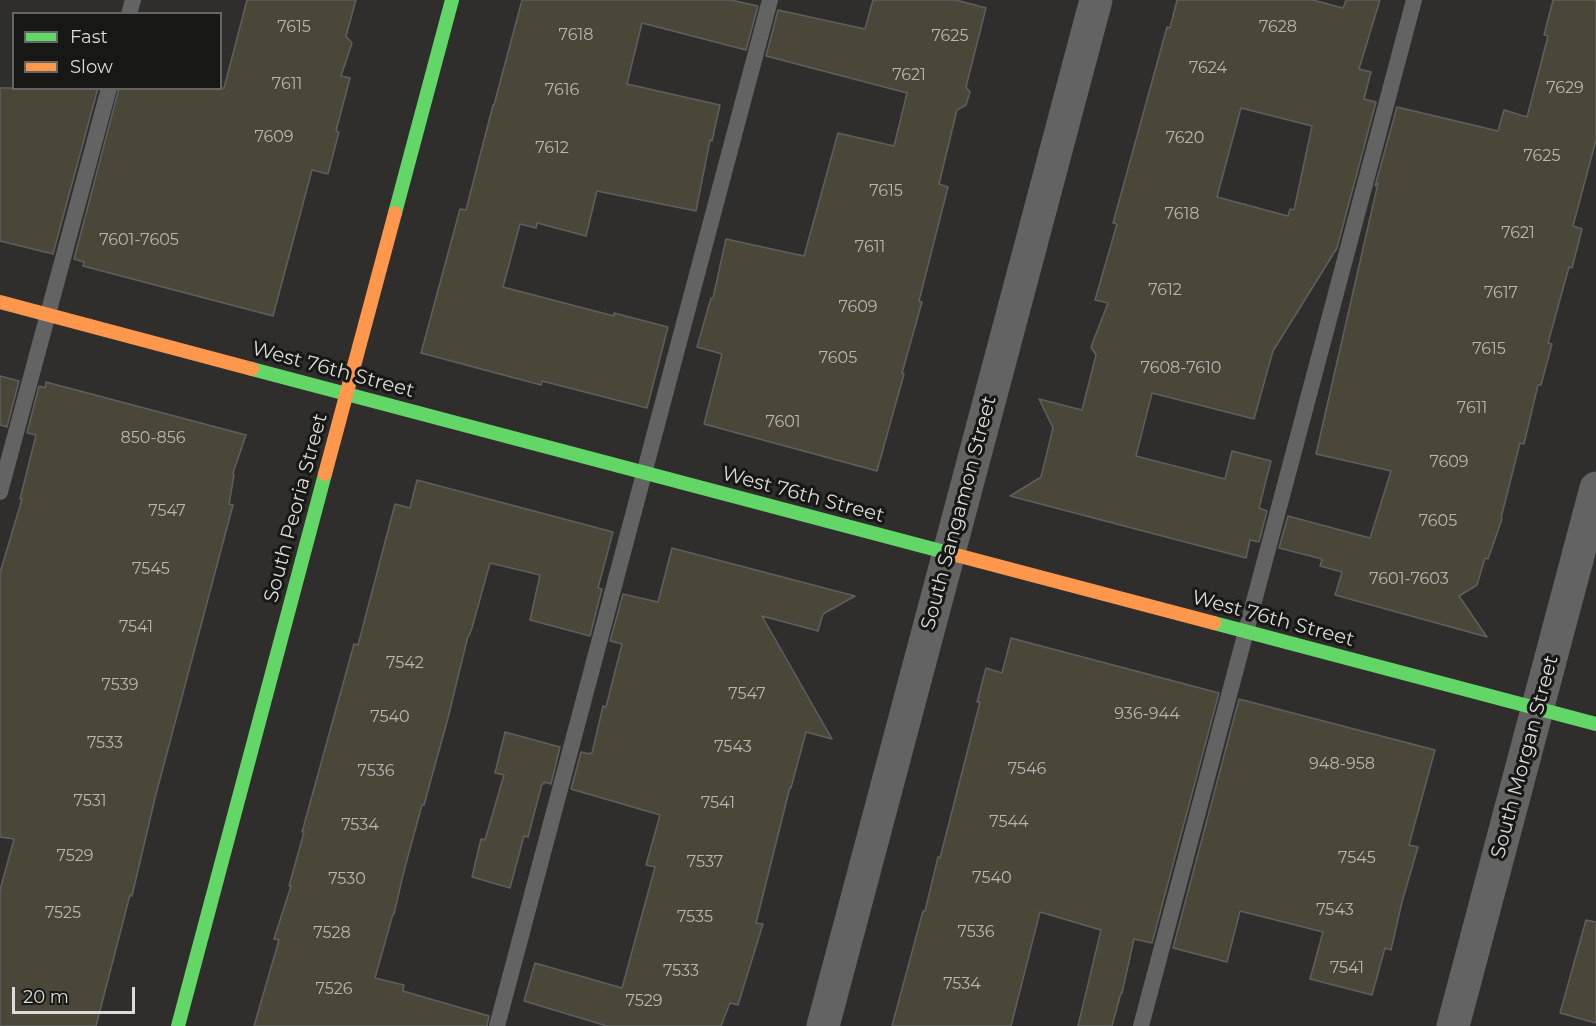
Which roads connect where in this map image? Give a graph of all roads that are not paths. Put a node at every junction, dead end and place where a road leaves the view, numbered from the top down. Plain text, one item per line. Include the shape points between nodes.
1 (452, 0) edge
2 (770, 0) edge
3 (1096, 0) edge
4 (1414, 0) edge
5 (108, 90) edge
6 (0, 302) edge
7 (47, 314) junction
8 (347, 394) junction
9 (644, 473) junction
10 (1596, 488) edge
11 (0, 492) edge
12 (949, 553) junction
13 (1246, 632) junction
14 (1538, 709) junction
15 (1596, 724) edge
16 (178, 1026) edge
17 (497, 1026) edge
18 (824, 1026) edge
19 (1141, 1026) edge
20 (1453, 1026) edge

1 - 8 street, South Peoria Street
2 - 9 lane
3 - 12 street, South Sangamon Street
4 - 13 lane
5 - 7 lane
6 - 7 street, West 76th Street
7 - 8 street, West 76th Street
7 - 11 lane
8 - 9 street, West 76th Street
8 - 16 street, South Peoria Street
9 - 12 street, West 76th Street
9 - 17 lane
10 - 14 street, South Morgan Street
12 - 13 street, West 76th Street
12 - 18 street, South Sangamon Street
13 - 14 street, West 76th Street
13 - 19 lane
14 - 15 street, West 76th Street
14 - 20 street, South Morgan Street

